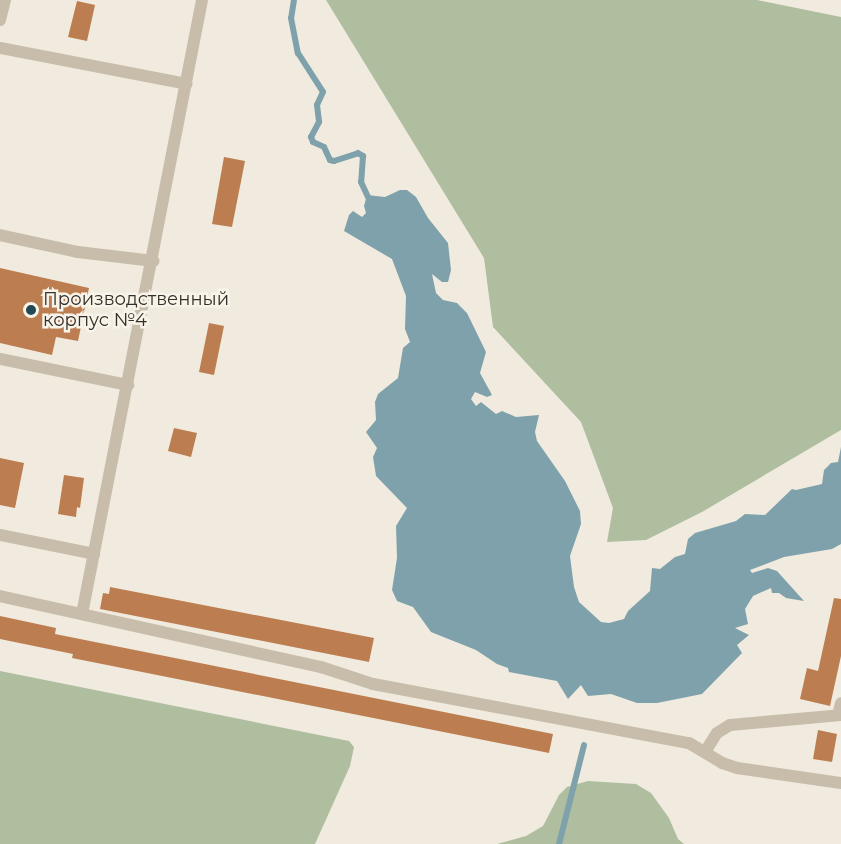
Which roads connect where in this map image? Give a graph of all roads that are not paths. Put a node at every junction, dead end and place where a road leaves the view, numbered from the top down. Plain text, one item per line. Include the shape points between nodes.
1 (5, 0) edge
2 (202, 0) edge
3 (0, 20) edge
4 (0, 48) edge
5 (187, 84) junction
6 (0, 235) edge
7 (153, 261) junction
8 (0, 359) edge
9 (128, 385) junction
10 (0, 535) edge
11 (94, 554) junction
12 (0, 596) edge
13 (82, 614) junction
14 (840, 711) edge
15 (705, 752) junction
16 (841, 783) edge

1 - 3 lane
2 - 5 lane
4 - 5 lane
5 - 7 lane
6 - 7 lane via 78,252
7 - 9 lane
8 - 9 lane
9 - 11 lane
10 - 11 lane
11 - 13 lane
12 - 13 lane
13 - 15 lane via 321,667 373,684 688,743
14 - 15 lane via 730,725 717,733
15 - 16 lane via 737,768

